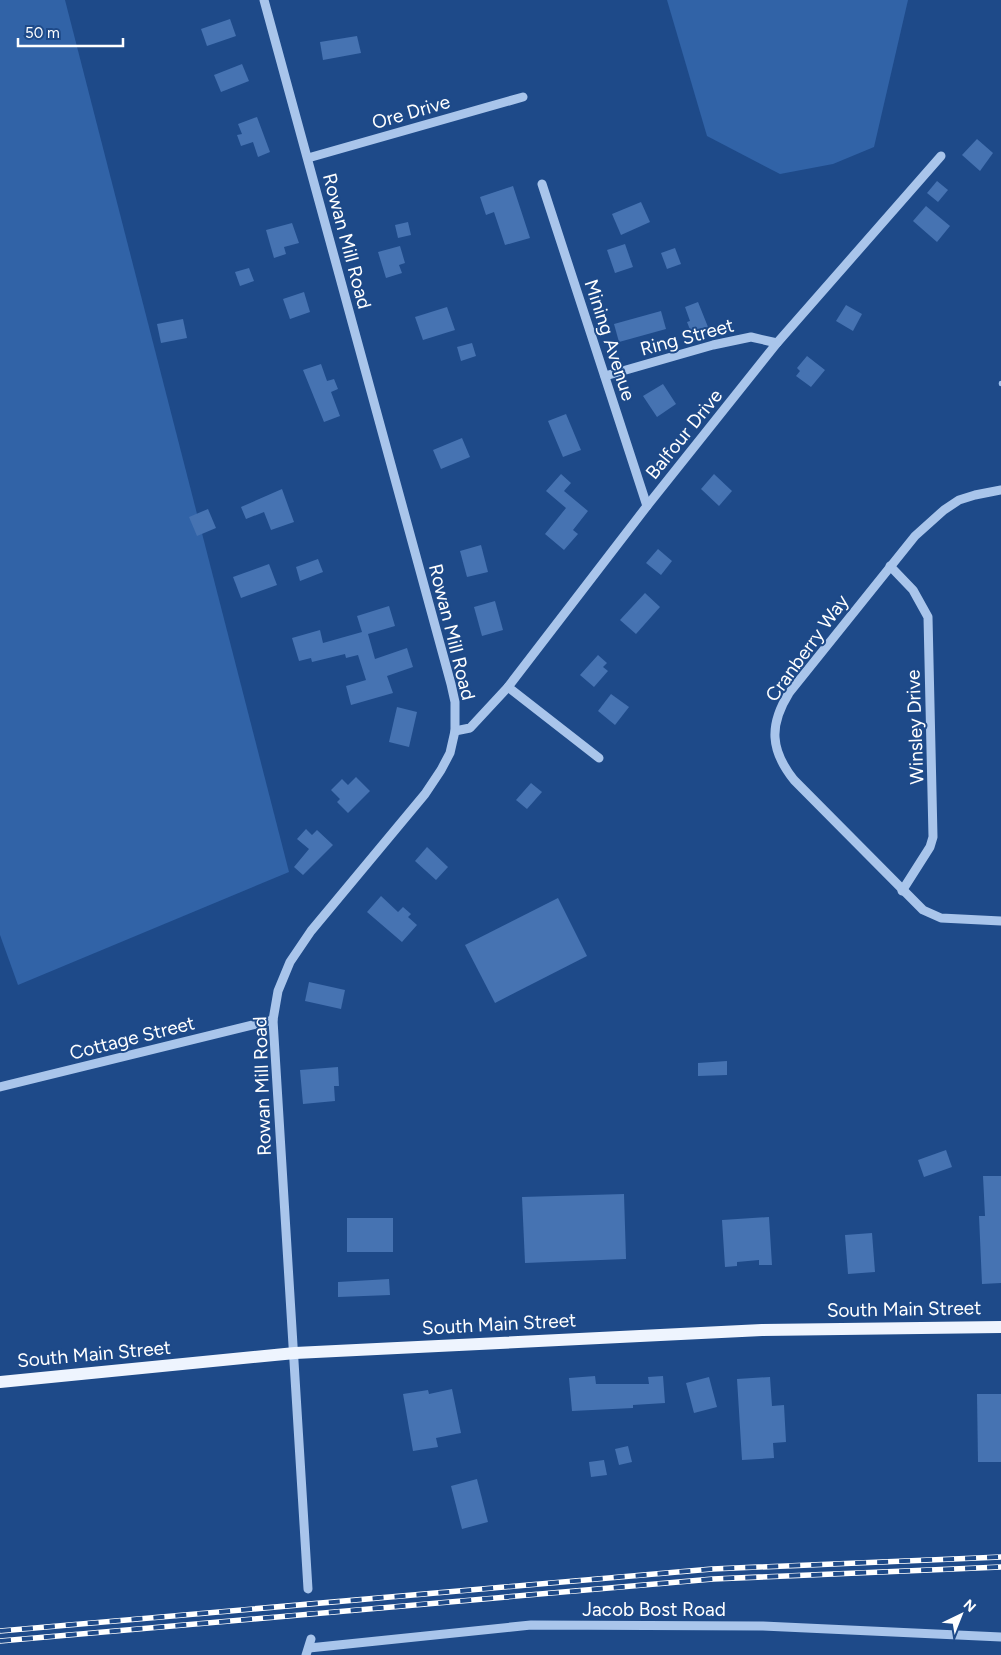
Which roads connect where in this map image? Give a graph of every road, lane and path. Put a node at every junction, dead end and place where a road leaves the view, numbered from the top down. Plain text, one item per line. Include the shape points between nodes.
1 (264, 0) edge
2 (523, 96) dead end
3 (941, 156) dead end
4 (308, 158) junction
5 (542, 184) dead end
6 (777, 343) junction
7 (605, 376) junction
8 (1001, 490) edge
9 (647, 506) junction
10 (890, 566) junction
11 (508, 687) junction
12 (455, 731) junction
13 (599, 758) dead end
14 (902, 891) junction
15 (1001, 921) edge
16 (273, 1020) junction
17 (0, 1087) edge
18 (1001, 1327) edge
19 (295, 1354) junction
20 (0, 1382) edge
21 (308, 1589) dead end
22 (1001, 1637) edge
23 (308, 1647) edge

1 - 4 street, Rowan Mill Road
2 - 4 street, Ore Drive
3 - 6 street, Balfour Drive
4 - 12 street, Rowan Mill Road via 451,684
5 - 7 street, Mining Avenue
6 - 7 street, Ring Street via 751,337
6 - 9 street, Balfour Drive
7 - 9 street, Mining Avenue
8 - 10 street, Cranberry Way via 959,500 944,510 915,536
9 - 11 street, Balfour Drive
10 - 14 street, Winsley Drive via 912,590 928,617 933,837
10 - 14 street, Cranberry Way via 789,693 777,716 775,742 784,767 794,780
11 - 12 street, Balfour Drive via 470,728
11 - 13 street
12 - 16 street, Rowan Mill Road via 450,752 425,794 311,931 290,962 278,991
14 - 15 street, Cranberry Way via 923,910 941,918
16 - 17 street, Cottage Street
16 - 19 street, Rowan Mill Road
18 - 19 main road, South Main Street via 762,1330
19 - 20 main road, South Main Street
19 - 21 street, Rowan Mill Road via 293,1379
22 - 23 street, Jacob Bost Road via 763,1626 531,1625

